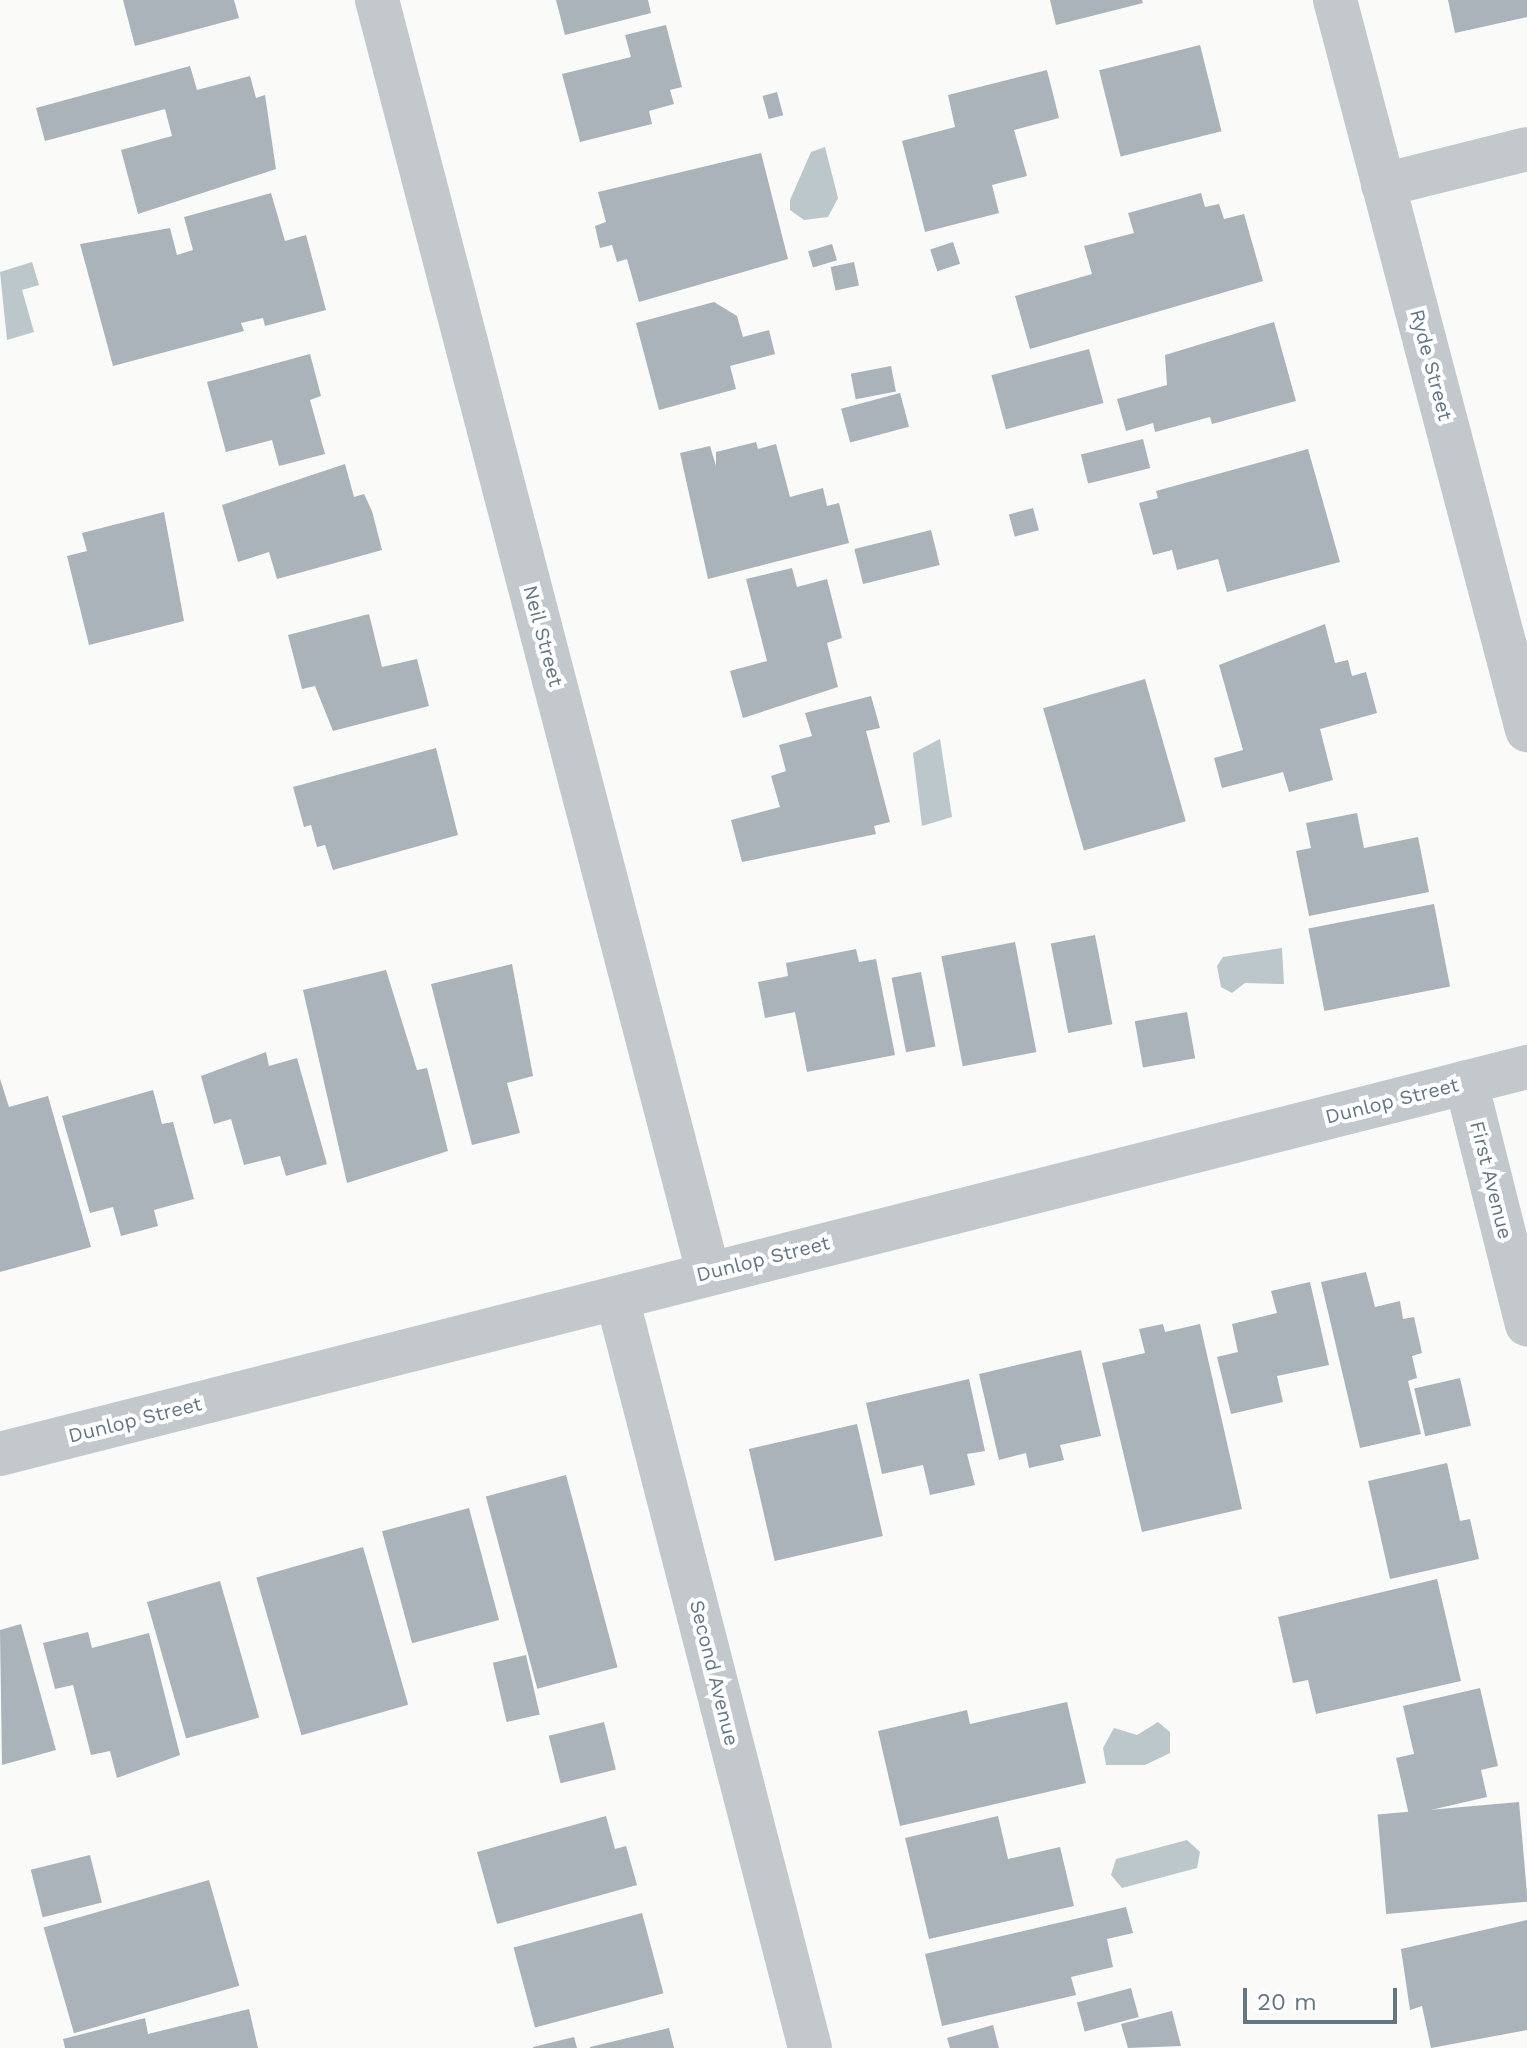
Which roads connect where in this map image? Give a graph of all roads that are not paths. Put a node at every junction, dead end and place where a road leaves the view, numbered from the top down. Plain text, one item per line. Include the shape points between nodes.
1 (377, 0) edge
2 (1335, 0) edge
3 (1527, 149) edge
4 (1383, 185) junction
5 (1527, 730) edge
6 (1527, 1067) edge
7 (1466, 1082) junction
8 (708, 1272) junction
9 (617, 1298) junction
10 (1527, 1324) edge
11 (0, 1454) edge
12 (810, 2048) edge

1 - 8 street, Neil Street
2 - 4 street, Ryde Street
3 - 4 street
4 - 5 street, Ryde Street
6 - 7 street, Dunlop Street
7 - 8 street, Dunlop Street
7 - 10 street, First Avenue
8 - 9 street, Dunlop Street
9 - 11 street, Dunlop Street
9 - 12 street, Second Avenue

